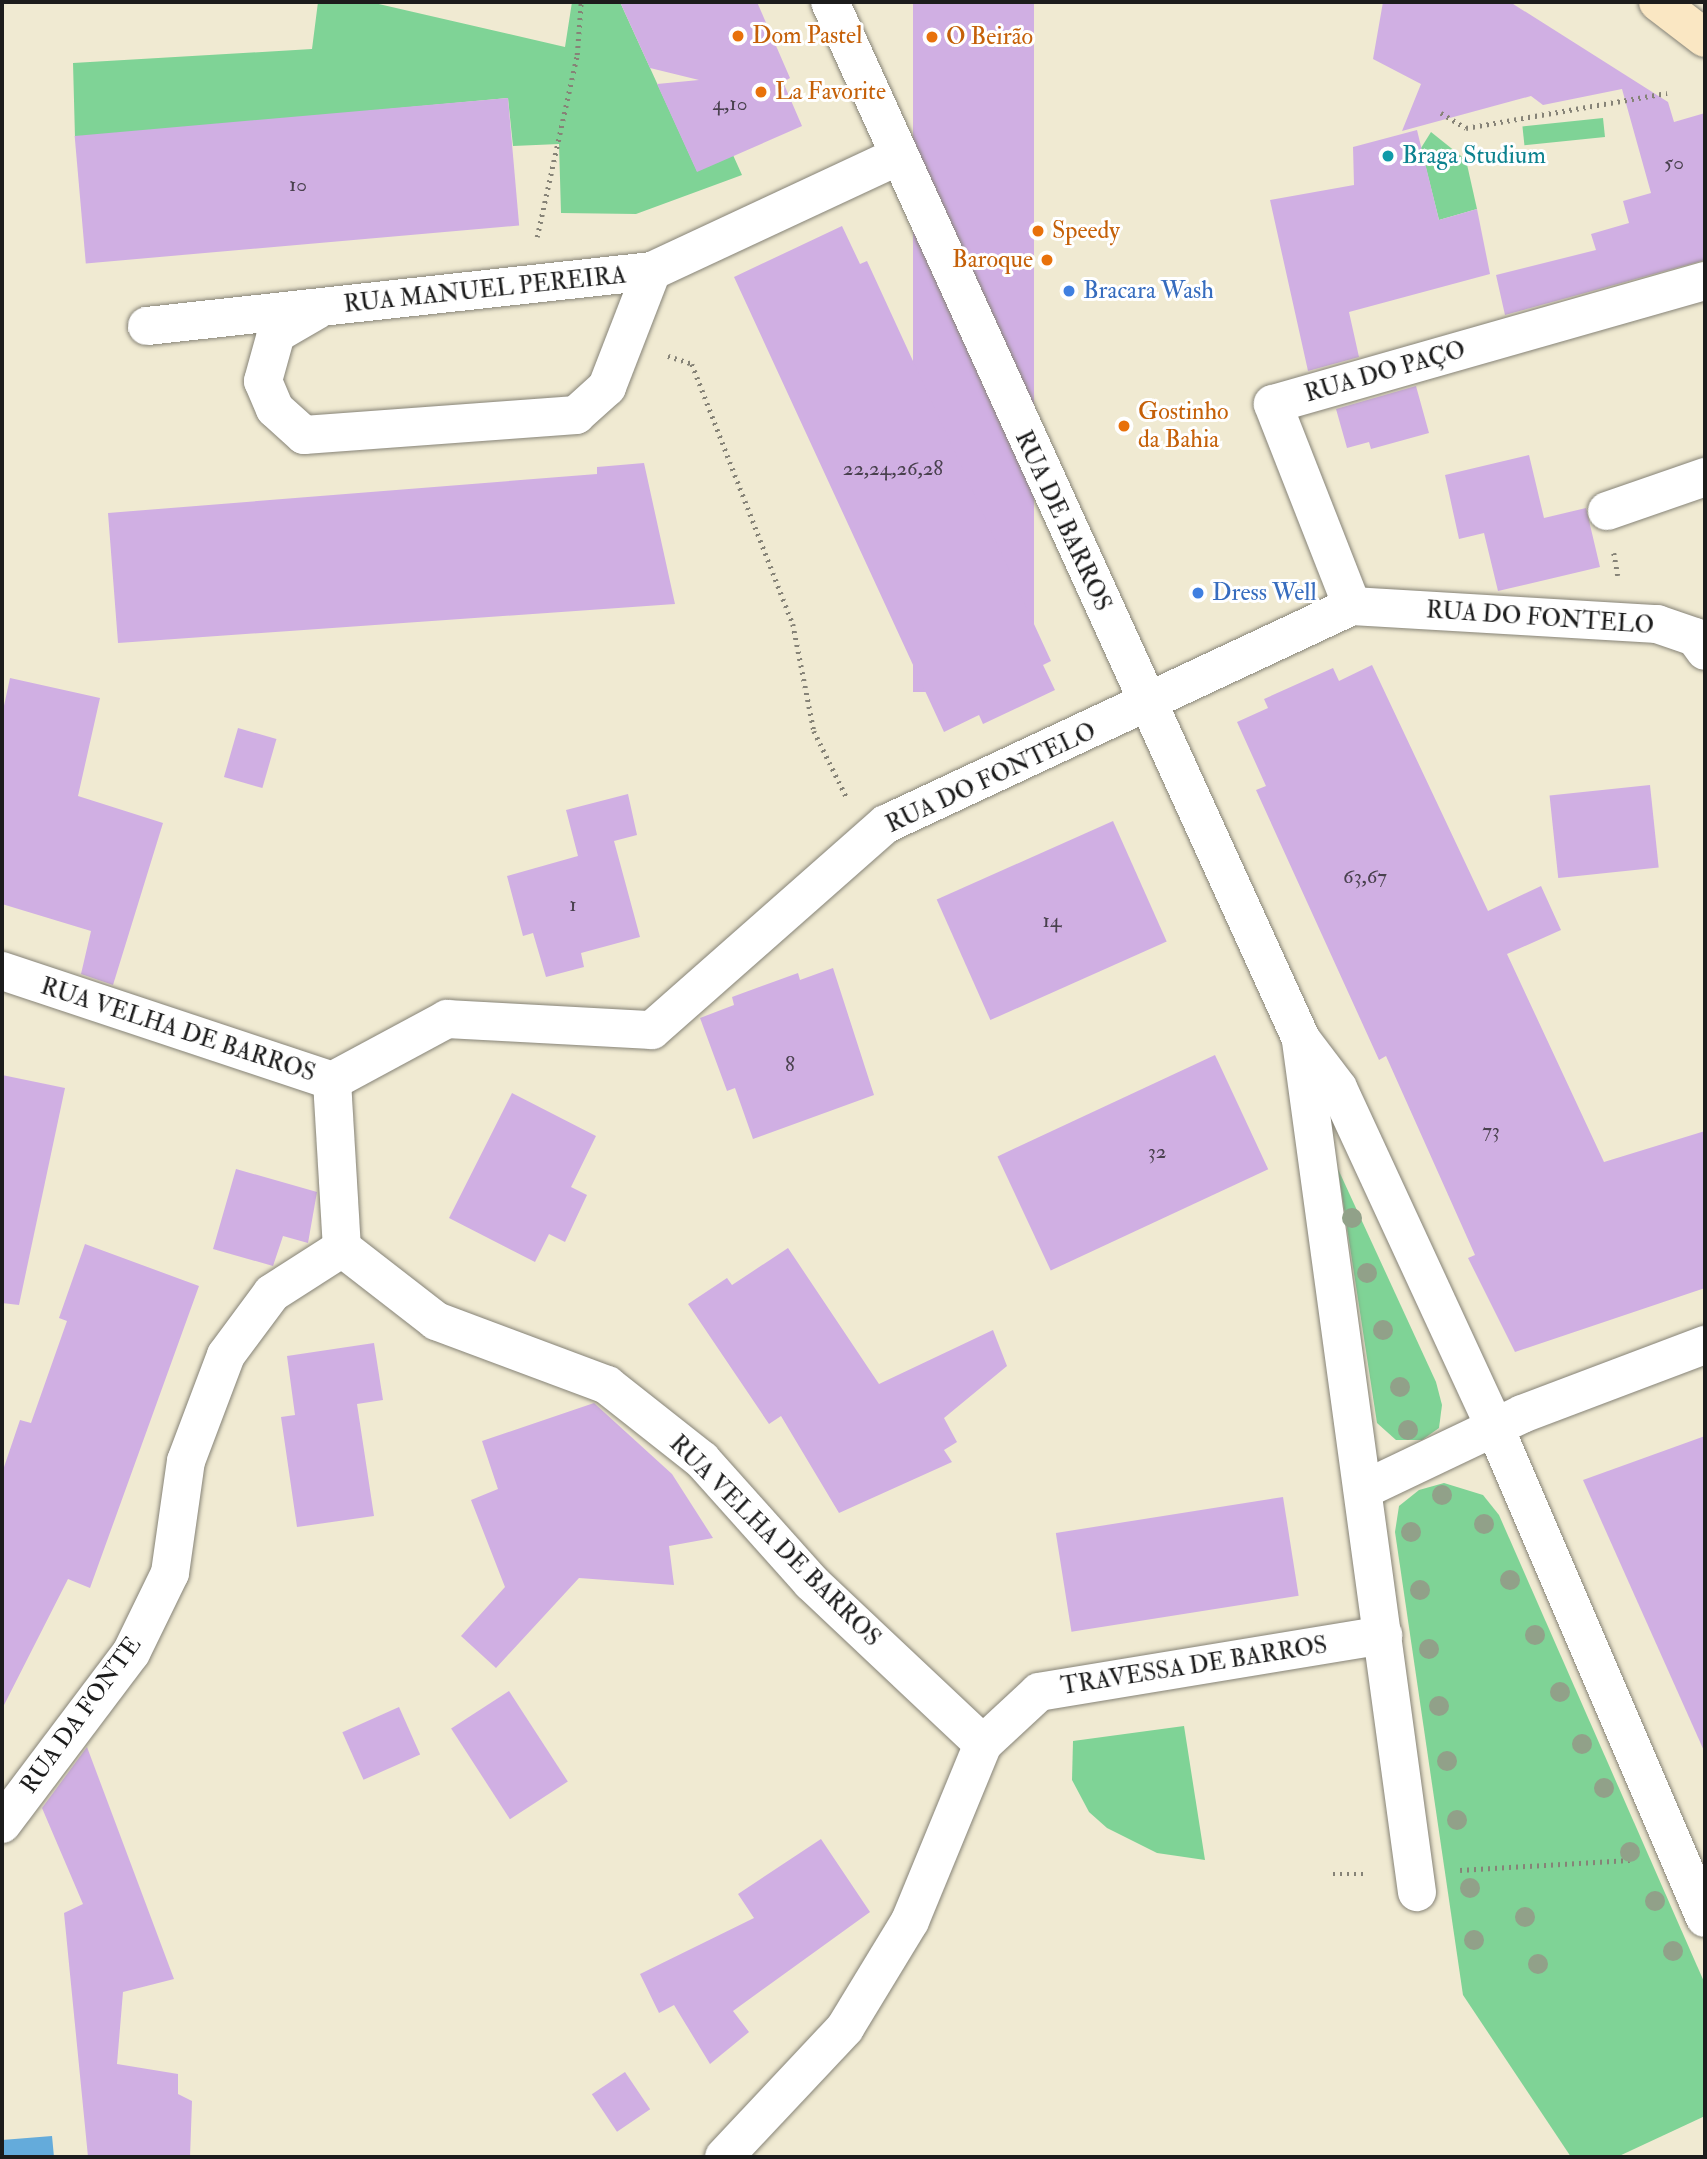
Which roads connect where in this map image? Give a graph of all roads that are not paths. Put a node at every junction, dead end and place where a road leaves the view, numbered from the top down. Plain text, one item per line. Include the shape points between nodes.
1 (830, 2) edge
2 (1658, 2) edge
3 (1705, 38) edge
4 (896, 157) junction
5 (652, 271) junction
6 (1705, 281) edge
7 (319, 309) junction
8 (147, 326) dead end
9 (1705, 477) edge
10 (1607, 511) road end
11 (1352, 606) junction
12 (1705, 651) edge
13 (1148, 704) junction
14 (2, 971) edge
15 (1301, 1039) junction
16 (332, 1081) junction
17 (342, 1248) junction
18 (1705, 1345) edge
19 (1495, 1428) junction
20 (1363, 1490) junction
21 (1383, 1635) junction
22 (983, 1744) junction
23 (2, 1824) edge
24 (1416, 1882) road end
25 (1705, 1918) edge
26 (724, 2157) edge

1 - 4 street, RUA DE BARROS
2 - 3 street
4 - 5 street, RUA MANUEL PEREIRA
4 - 13 street, RUA DE BARROS
5 - 7 street, RUA MANUEL PEREIRA
5 - 7 street, RUA MANUEL PEREIRA via 607,387 576,415 304,435 275,409 263,381 276,334
6 - 11 street, RUA DO PAÇO via 1273,404
7 - 8 street, RUA MANUEL PEREIRA
9 - 10 street
11 - 12 street, RUA DO FONTELO via 1627,622 1695,637
11 - 13 street, RUA DO FONTELO
13 - 15 street, RUA DE BARROS
13 - 16 street, RUA DO FONTELO via 886,824 652,1030 447,1018
14 - 16 street, RUA VELHA DE BARROS
15 - 19 street via 1338,1088
15 - 20 street
16 - 17 street, RUA VELHA DE BARROS
17 - 22 street, RUA VELHA DE BARROS via 436,1321 607,1385 702,1460 811,1582
17 - 23 street, RUA DA FONTE via 272,1293 226,1355 186,1461 165,1585 131,1653
18 - 19 street
19 - 20 street
19 - 25 street
20 - 21 street
21 - 22 street, TRAVESSA DE BARROS via 1039,1692
21 - 24 street
22 - 26 street via 937,1863 878,1978 809,2070

